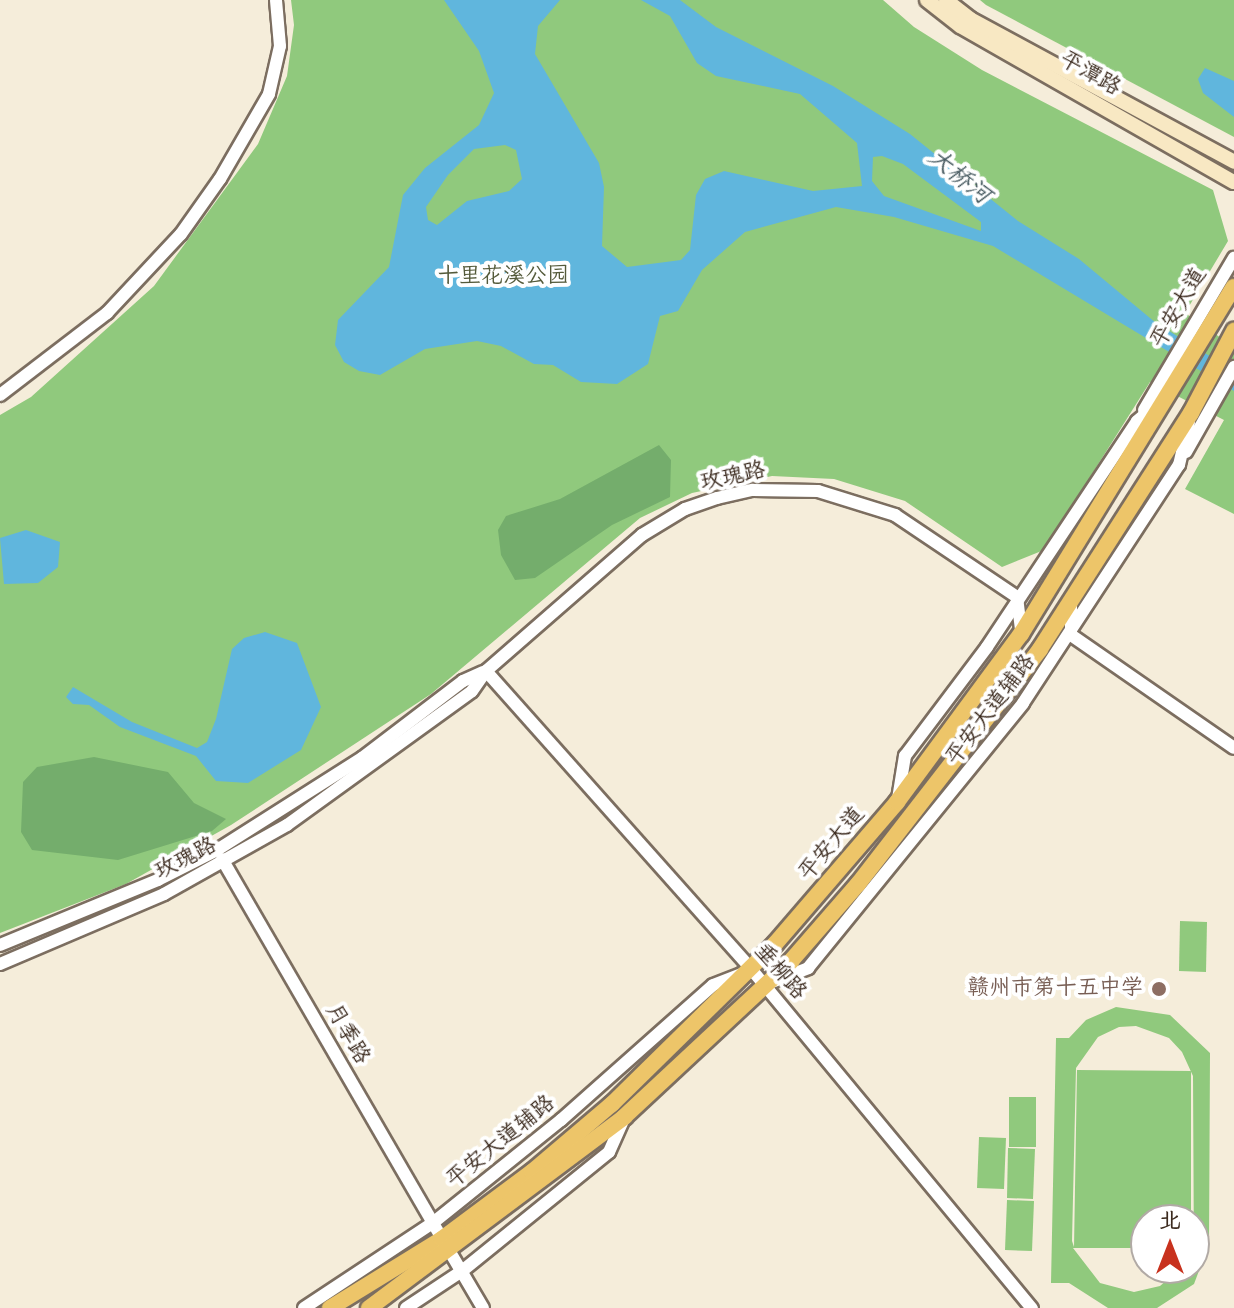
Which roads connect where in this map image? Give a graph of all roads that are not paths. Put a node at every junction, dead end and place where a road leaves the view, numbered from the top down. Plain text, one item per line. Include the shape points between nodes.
1 (276, 0) edge
2 (927, 0) edge
3 (946, 0) edge
4 (1234, 162) edge
5 (1234, 182) edge
6 (1234, 258) edge
7 (1234, 287) edge
8 (1206, 321) junction
9 (1234, 331) edge
10 (1234, 367) edge
11 (1166, 388) junction
12 (0, 395) edge
13 (1197, 417) junction
14 (1052, 586) junction
15 (1017, 597) junction
16 (1073, 598) junction
17 (1021, 634) junction
18 (1071, 635) junction
19 (1040, 649) junction
20 (486, 671) junction
21 (1234, 748) edge
22 (897, 802) junction
23 (919, 805) junction
24 (914, 843) junction
25 (217, 850) junction
26 (224, 863) junction
27 (0, 945) edge
28 (0, 964) edge
29 (752, 970) junction
30 (765, 985) junction
31 (612, 1104) junction
32 (624, 1117) junction
33 (561, 1120) junction
34 (434, 1222) junction
35 (446, 1245) junction
36 (462, 1271) junction
37 (304, 1308) edge
38 (330, 1308) edge
39 (369, 1308) edge
40 (406, 1308) edge
41 (483, 1308) edge
42 (1032, 1308) edge

1 - 12 street via 280,46 269,94 220,179 181,234 107,313
2 - 5 main road, 平潭路 via 960,26
3 - 4 main road, 平潭路 via 983,26
6 - 8 street, 平安大道
7 - 8 main road, 平安大道
8 - 11 main road, 平安大道
9 - 13 main road, 平安大道
10 - 13 street, 平安大道
11 - 14 main road, 平安大道
11 - 15 street, 平安大道辅路 via 1137,421
13 - 16 main road, 平安大道
13 - 18 street, 平安大道辅路 via 1179,465
14 - 15 street
14 - 17 main road, 平安大道
15 - 17 street
15 - 20 street, 玫瑰路 via 891,514 818,491 753,490 685,509 642,535
15 - 22 street, 平安大道辅路 via 905,756
16 - 18 street via 1067,622
16 - 19 main road, 平安大道
17 - 22 main road, 平安大道
18 - 19 street
18 - 21 street
18 - 24 street, 平安大道辅路
19 - 23 main road, 平安大道
20 - 25 street, 玫瑰路 via 463,681 362,758
20 - 26 street, 玫瑰路 via 472,691 371,768
20 - 29 street, 垂柳路
22 - 29 main road, 平安大道
23 - 24 street
23 - 30 main road, 平安大道 via 848,895
24 - 30 street, 平安大道辅路 via 808,968
25 - 26 street, 月季路
25 - 27 street, 玫瑰路
26 - 28 street, 玫瑰路
26 - 34 street, 月季路
29 - 30 street, 垂柳路
29 - 31 main road, 平安大道
29 - 33 street, 平安大道辅路 via 713,985
30 - 32 main road, 平安大道
30 - 42 street, 垂柳路
31 - 33 street
31 - 35 main road, 平安大道
32 - 35 main road, 平安大道
32 - 36 street via 609,1152
33 - 34 street, 平安大道辅路
34 - 35 street, 月季路
34 - 37 street, 平安大道辅路
35 - 36 street, 月季路
35 - 38 main road, 平安大道
35 - 39 main road, 平安大道
36 - 40 street
36 - 41 street, 月季路

